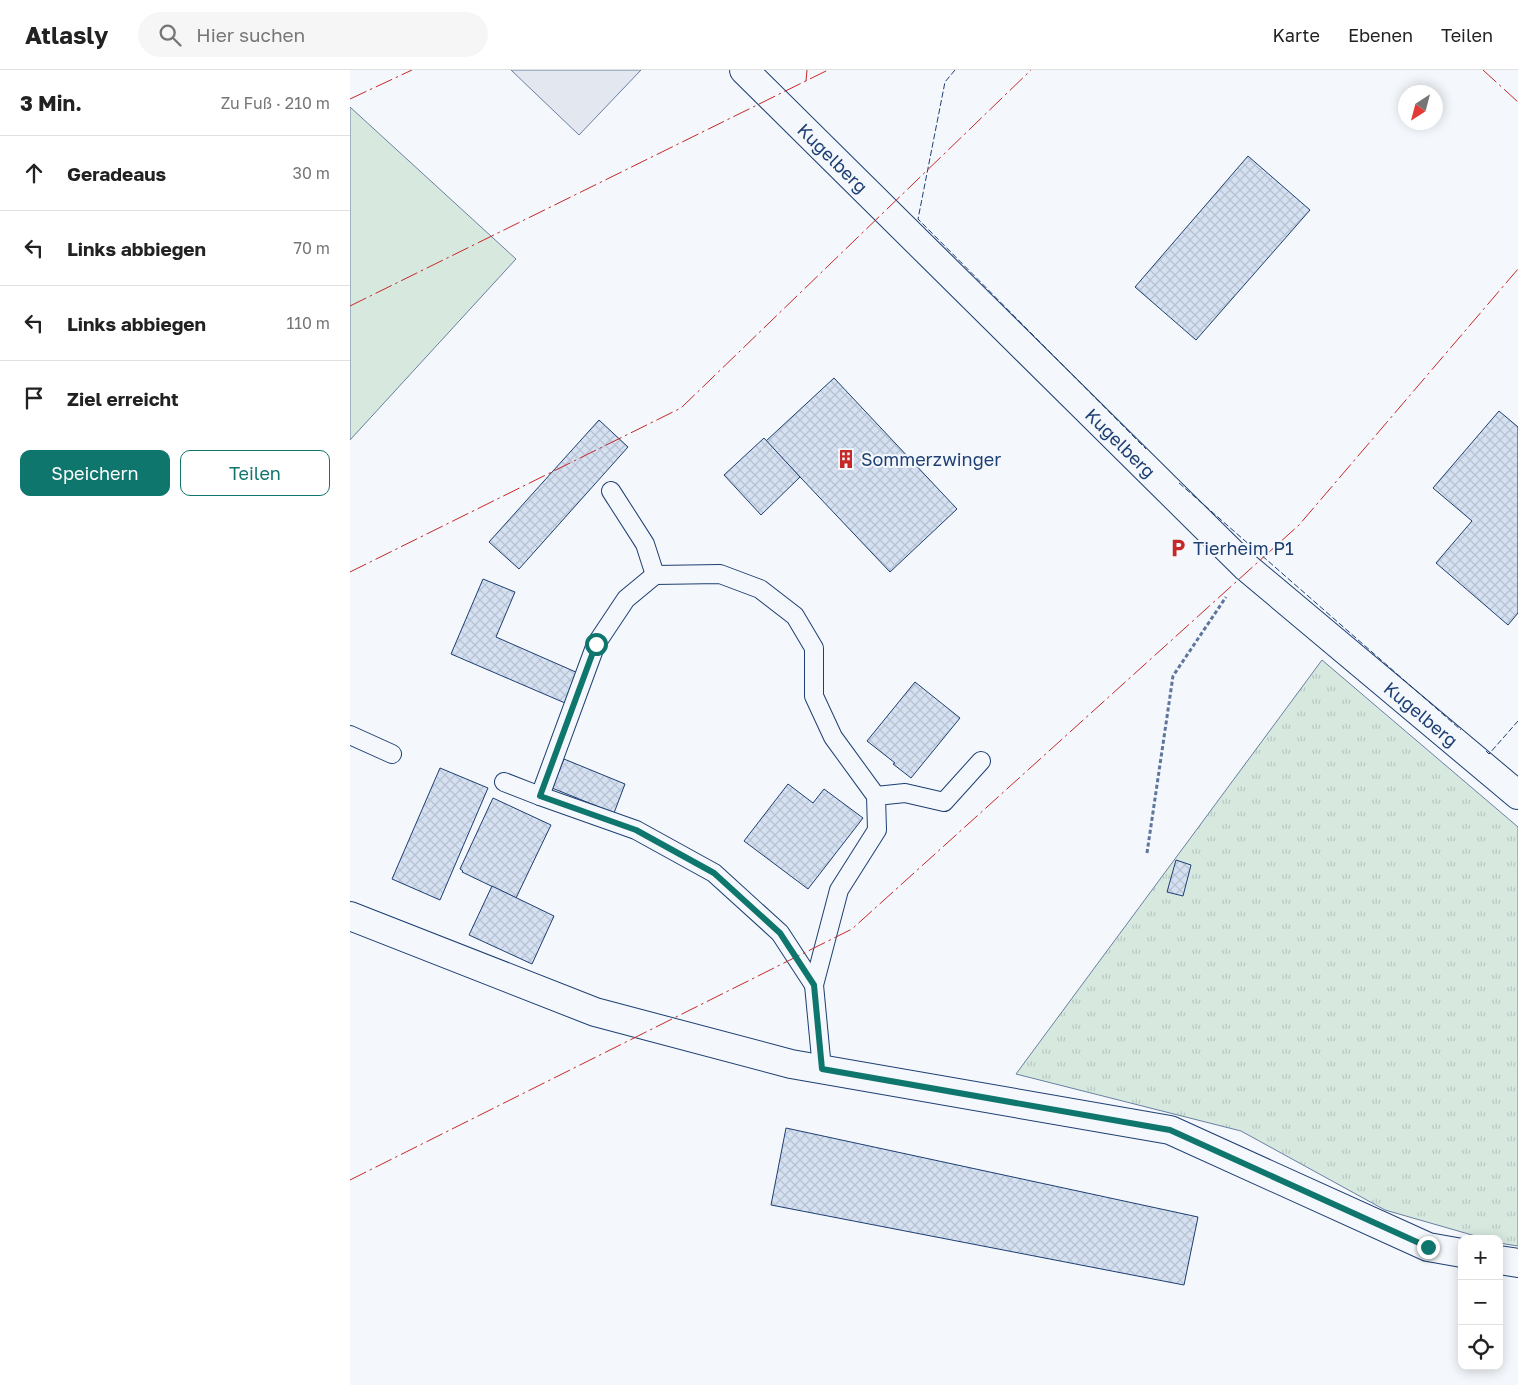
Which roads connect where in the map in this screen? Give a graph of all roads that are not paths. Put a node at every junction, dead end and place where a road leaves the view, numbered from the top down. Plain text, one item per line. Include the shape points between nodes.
1 (744, 70) edge
2 (611, 491) dead end
3 (655, 575) junction
4 (350, 735) edge
5 (392, 754) dead end
6 (981, 761) dead end
7 (504, 782) dead end
8 (1518, 795) edge
9 (540, 796) junction
10 (876, 796) junction
11 (350, 916) edge
12 (814, 985) junction
13 (822, 1069) junction
14 (1458, 1252) edge
15 (1503, 1261) edge
16 (1518, 1263) edge

1 - 8 street, Kugelberg via 1246,567
2 - 3 lane via 645,544
3 - 9 lane via 626,599 596,644
3 - 10 lane via 720,574 760,588 795,616 814,648 814,696 833,737
4 - 5 lane
6 - 10 lane via 944,802 905,793
7 - 9 lane
9 - 12 lane via 636,830 714,873 780,933
10 - 12 lane via 877,830 839,890
11 - 13 street via 595,1012 790,1064
12 - 13 lane
13 - 14 street via 1170,1130 1428,1247
15 - 16 street

